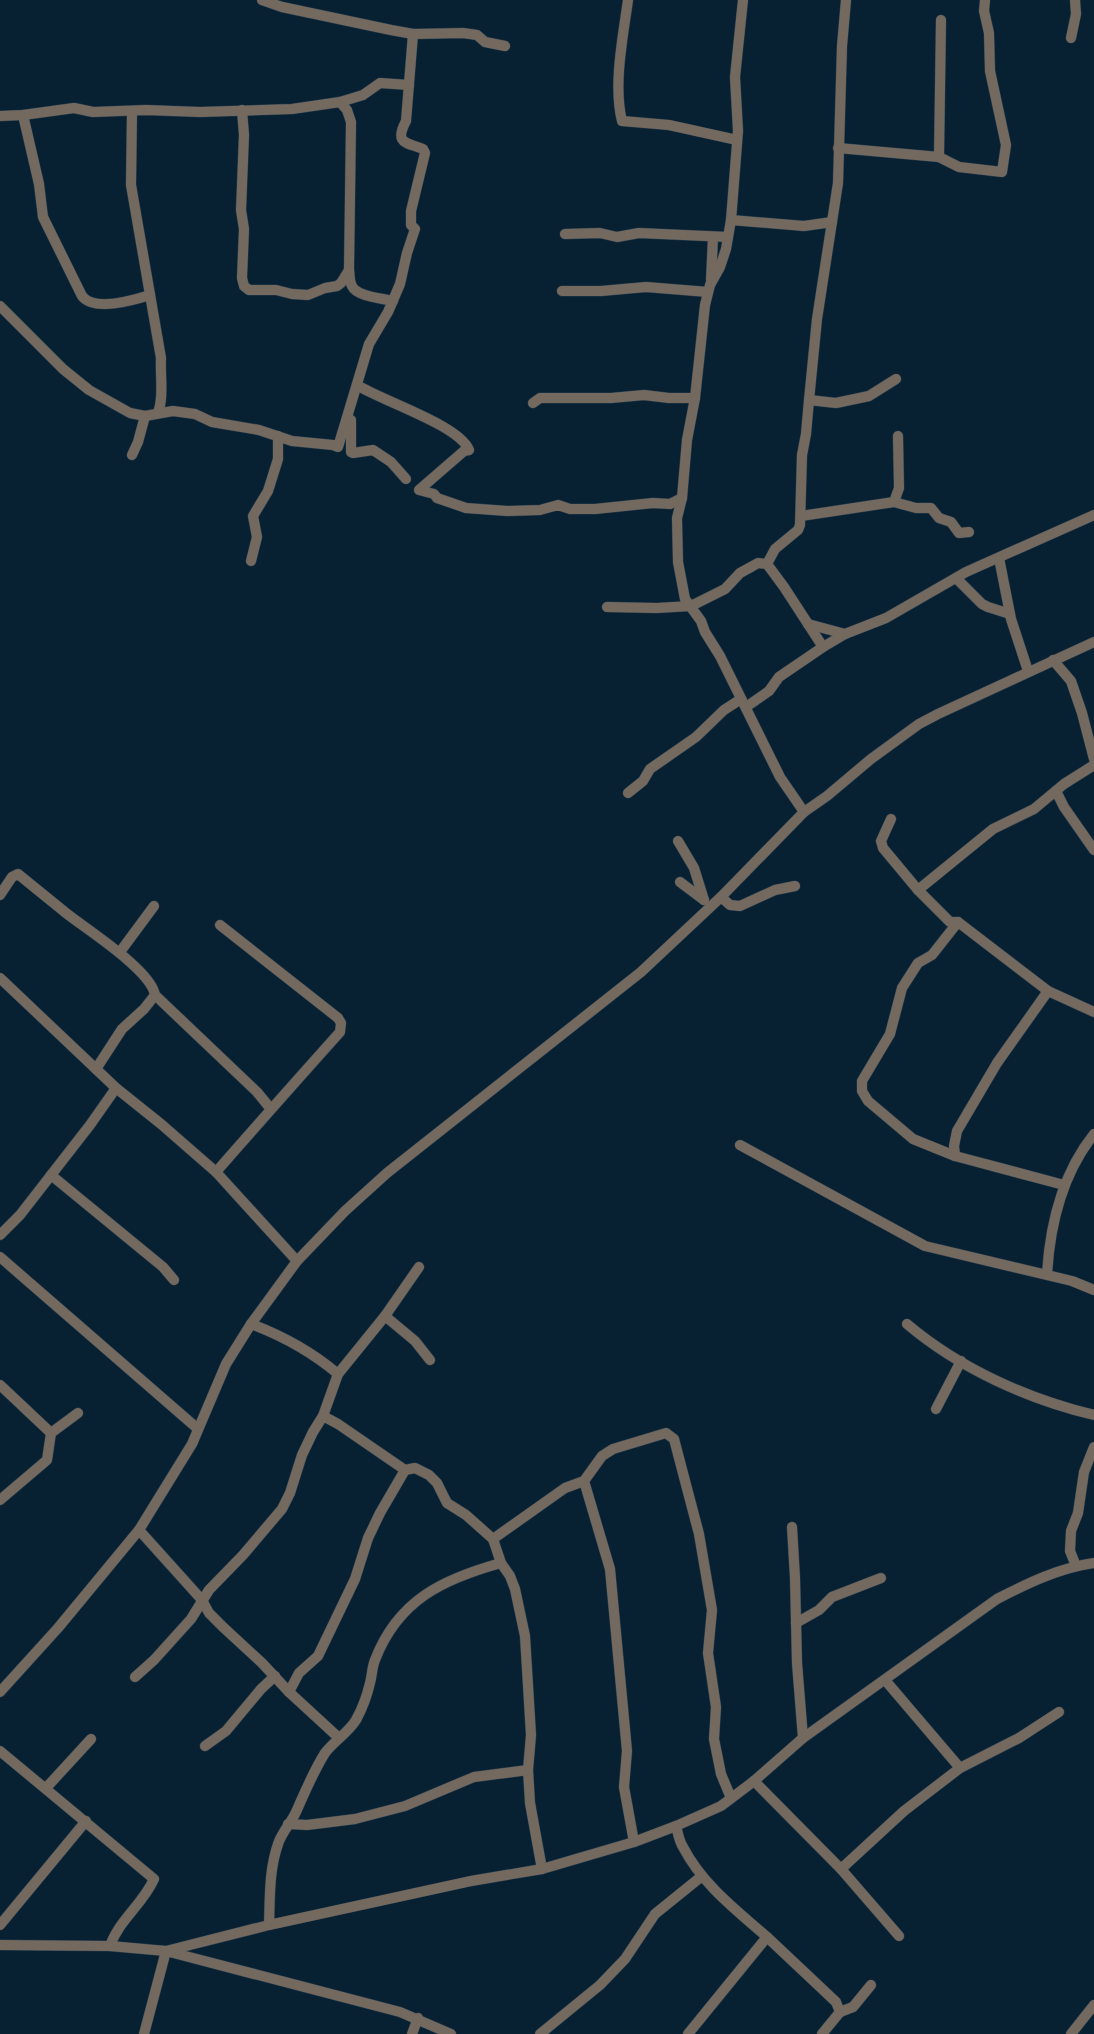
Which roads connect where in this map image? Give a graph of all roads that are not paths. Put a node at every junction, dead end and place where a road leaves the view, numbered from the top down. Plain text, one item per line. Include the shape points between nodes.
1 (262, 0) edge
2 (628, 0) edge
3 (743, 0) edge
4 (846, 0) edge
5 (985, 0) edge
6 (1075, 0) edge
7 (298, 4) edge
8 (941, 20) dead end
9 (414, 34) junction
10 (1071, 38) dead end
11 (505, 46) dead end
12 (409, 85) junction
13 (340, 102) junction
14 (242, 110) junction
15 (132, 111) junction
16 (23, 115) junction
17 (0, 116) edge
18 (737, 140) junction
19 (838, 148) junction
20 (939, 157) junction
21 (731, 220) junction
22 (832, 222) junction
23 (565, 234) dead end
24 (713, 237) junction
25 (728, 237) junction
26 (349, 270) junction
27 (709, 288) junction
28 (562, 291) dead end
29 (150, 295) junction
30 (393, 301) junction
31 (0, 306) edge
32 (896, 379) dead end
33 (356, 389) junction
34 (695, 398) junction
35 (809, 400) junction
36 (162, 401) junction
37 (533, 403) dead end
38 (173, 411) junction
39 (158, 413) junction
40 (145, 416) junction
41 (278, 436) junction
42 (898, 436) dead end
43 (132, 455) dead end
44 (406, 479) dead end
45 (682, 498) junction
46 (894, 502) junction
47 (670, 504) junction
48 (1094, 515) edge
49 (801, 516) junction
50 (677, 518) junction
51 (969, 532) dead end
52 (999, 558) junction
53 (251, 561) dead end
54 (766, 564) junction
55 (956, 578) junction
56 (691, 606) junction
57 (607, 607) dead end
58 (1010, 614) junction
59 (808, 624) junction
60 (845, 634) junction
61 (1094, 642) edge
62 (823, 646) junction
63 (1053, 660) junction
64 (1028, 671) junction
65 (743, 703) junction
66 (1094, 759) edge
67 (1094, 765) edge
68 (1056, 791) junction
69 (628, 793) dead end
70 (804, 812) junction
71 (891, 820) dead end
72 (678, 841) dead end
73 (1094, 850) edge
74 (680, 882) dead end
75 (795, 886) dead end
76 (918, 890) junction
77 (0, 895) edge
78 (721, 897) junction
79 (708, 903) junction
80 (154, 906) dead end
81 (958, 922) junction
82 (220, 925) dead end
83 (120, 952) junction
84 (0, 978) edge
85 (1048, 991) junction
86 (155, 995) junction
87 (1094, 1012) edge
88 (96, 1069) junction
89 (116, 1088) junction
90 (270, 1108) junction
91 (1094, 1134) edge
92 (740, 1145) dead end
93 (955, 1156) junction
94 (216, 1172) junction
95 (51, 1175) junction
96 (1064, 1185) junction
97 (0, 1234) edge
98 (0, 1257) edge
99 (297, 1261) junction
100 (419, 1267) dead end
101 (1047, 1274) junction
102 (174, 1280) dead end
103 (1094, 1290) edge
104 (384, 1316) junction
105 (251, 1324) junction
106 (906, 1324) dead end
107 (430, 1360) dead end
108 (961, 1361) junction
109 (338, 1374) junction
110 (0, 1385) edge
111 (936, 1409) dead end
112 (78, 1413) dead end
113 (1094, 1415) edge
114 (323, 1416) junction
115 (198, 1429) junction
116 (51, 1433) junction
117 (1094, 1447) edge
118 (405, 1470) junction
119 (584, 1481) junction
120 (0, 1499) edge
121 (792, 1527) dead end
122 (139, 1530) junction
123 (493, 1539) junction
124 (501, 1563) junction
125 (1094, 1563) edge
126 (1076, 1566) junction
127 (881, 1578) dead end
128 (202, 1600) junction
129 (796, 1623) junction
130 (275, 1676) junction
131 (135, 1677) dead end
132 (885, 1680) junction
133 (0, 1692) edge
134 (289, 1692) junction
135 (1059, 1712) dead end
136 (339, 1738) junction
137 (803, 1738) junction
138 (91, 1739) dead end
139 (206, 1746) dead end
140 (0, 1751) edge
141 (960, 1768) junction
142 (528, 1770) junction
143 (754, 1781) junction
144 (46, 1788) junction
145 (731, 1798) junction
146 (86, 1821) junction
147 (288, 1824) junction
148 (676, 1826) junction
149 (634, 1842) junction
150 (542, 1869) junction
151 (841, 1869) junction
152 (702, 1876) junction
153 (0, 1925) edge
154 (270, 1925) junction
155 (899, 1936) dead end
156 (767, 1937) junction
157 (0, 1945) edge
158 (110, 1946) junction
159 (166, 1951) junction
160 (872, 1985) dead end
161 (1094, 2005) edge
162 (840, 2012) junction
163 (418, 2018) junction
164 (144, 2034) edge
165 (412, 2034) edge
166 (451, 2034) edge
167 (540, 2034) edge
168 (688, 2034) edge
169 (822, 2034) edge
170 (1072, 2034) edge

1 - 7 street via 282,7
2 - 18 street via 620,59 622,121 669,126
3 - 18 street via 735,77
4 - 19 street
5 - 20 street via 990,71 1006,145 1002,172 959,167
6 - 10 street via 1076,14
7 - 9 street
8 - 20 street
9 - 11 street via 463,33 477,35 485,42
9 - 12 street
12 - 13 street via 380,83 363,95
12 - 30 street via 406,121 401,131 402,139 408,145 423,149 425,153 411,211 411,225 415,229
13 - 14 street via 292,109
13 - 26 street via 347,110 351,122
14 - 15 street
14 - 26 street via 244,134 241,210 244,228 244,286 249,290 276,290 308,295 337,286
15 - 16 street via 93,112 74,108
15 - 29 street via 131,185
16 - 17 street
16 - 29 street via 44,217 85,300 110,304
18 - 21 street
19 - 20 street
19 - 22 street via 838,183
21 - 22 street via 804,226
21 - 25 street
22 - 35 street via 817,319
23 - 24 street via 600,233 617,237 639,233
24 - 25 street
24 - 27 street
25 - 27 street via 720,267
26 - 30 street via 351,284 355,290
27 - 28 street via 646,287
27 - 34 street via 702,325
29 - 36 street via 160,358
30 - 33 street via 369,344
31 - 40 street via 63,369 89,390 130,413
32 - 35 street via 869,396 836,403
33 - 41 street via 338,447 292,441
33 - 44 street via 349,436 351,452 374,450 391,462
33 - 47 street via 445,426 465,443 469,450 464,451 419,490 434,494 437,498 452,504 507,512 540,510 558,505 570,509 594,509 653,503
34 - 37 street via 644,395 611,398 540,398
34 - 45 street
35 - 49 street via 802,455
36 - 38 street
36 - 39 street
38 - 39 street
38 - 41 street via 196,414 212,422 260,430
39 - 40 street
40 - 43 street
41 - 53 street via 278,459 268,491 253,516 257,537
42 - 46 street via 899,488
45 - 47 street
45 - 50 street
46 - 49 street
46 - 51 street via 916,508 930,508 939,518 951,522 959,533
47 - 50 street
48 - 52 street
49 - 54 street via 800,528 775,549
50 - 56 street via 678,562 685,599
52 - 55 street
52 - 58 street
54 - 56 street via 751,567 725,588
54 - 59 street
55 - 58 street via 982,604
55 - 60 street via 886,618
56 - 57 street
56 - 65 street
58 - 64 street
59 - 60 street
59 - 62 street
60 - 62 street
61 - 63 street
62 - 65 street via 779,677 769,691
63 - 64 street
63 - 66 street via 1071,681
64 - 70 street via 919,724
65 - 69 street via 724,710 696,736 650,769 643,781
65 - 70 street via 780,777
67 - 68 street
68 - 73 street
68 - 76 street via 1034,809 993,829
70 - 78 street
71 - 76 street via 881,841 883,848
72 - 79 street via 694,868
74 - 79 street
75 - 78 street via 775,890 740,906 730,905
76 - 81 street via 950,922
77 - 83 street via 12,877 18,874
78 - 79 street
79 - 99 street via 622,988 387,1173 345,1211
80 - 83 street
81 - 85 street
81 - 93 street via 932,955 918,963 908,978 902,988 890,1034 862,1082 862,1091 868,1101 913,1139
82 - 90 street via 332,1013 341,1023 340,1032
83 - 86 street via 150,983
84 - 88 street
85 - 87 street
85 - 93 street via 997,1063 957,1131
86 - 88 street via 122,1029
86 - 90 street via 257,1092
88 - 89 street
89 - 94 street
89 - 95 street
90 - 94 street
91 - 96 street via 1082,1149
92 - 101 street via 925,1246
93 - 96 street
94 - 99 street
95 - 97 street via 20,1215
95 - 102 street via 163,1267
96 - 101 street via 1049,1249
98 - 115 street
99 - 105 street
100 - 104 street
101 - 103 street
104 - 107 street via 415,1341
104 - 109 street
105 - 109 street via 277,1334 319,1357
105 - 115 street via 226,1364
106 - 108 street
108 - 111 street
108 - 113 street via 1036,1398
109 - 114 street
110 - 116 street
112 - 116 street
114 - 118 street
114 - 128 street via 302,1455 282,1509
115 - 122 street via 192,1444
116 - 120 street via 47,1460
117 - 126 street via 1084,1472 1078,1513 1070,1531 1070,1552
118 - 123 street via 415,1468 429,1475 437,1483 447,1504 466,1515
118 - 134 street via 368,1538 355,1579 318,1656 299,1673
119 - 123 street via 565,1488
119 - 145 street via 602,1456 613,1449 666,1433 674,1439 699,1534 712,1610 708,1653 716,1707 714,1739 721,1774
119 - 149 street via 610,1569 626,1751 624,1787
121 - 129 street
122 - 128 street
122 - 133 street via 58,1628
123 - 124 street
124 - 136 street via 448,1581 401,1613 375,1661 361,1712 352,1726
124 - 142 street via 515,1589 525,1636 531,1735
125 - 126 street
126 - 132 street via 1031,1581 997,1599
127 - 129 street via 832,1597 819,1610
128 - 130 street via 209,1613
128 - 131 street via 191,1619
129 - 137 street
130 - 134 street
130 - 139 street via 226,1731
132 - 137 street
132 - 141 street
134 - 136 street
135 - 141 street via 1019,1738
136 - 147 street via 313,1772
137 - 143 street
138 - 144 street
140 - 144 street
141 - 151 street via 904,1811
142 - 147 street via 474,1777 406,1806 355,1819 307,1825
142 - 150 street via 530,1803
143 - 145 street
143 - 151 street
144 - 146 street
145 - 148 street via 721,1806
146 - 153 street
146 - 158 street via 154,1879 149,1891 115,1933
147 - 154 street via 278,1843 273,1868
148 - 149 street
148 - 152 street via 682,1847
149 - 150 street
150 - 154 street via 471,1881
151 - 155 street
152 - 156 street via 718,1894
152 - 167 street via 655,1914 625,1959 600,1985
154 - 159 street
156 - 162 street via 836,2002
156 - 168 street
157 - 158 street
158 - 159 street
159 - 163 street
159 - 164 street
160 - 162 street via 853,2007
161 - 170 street
162 - 169 street
163 - 165 street
163 - 166 street

